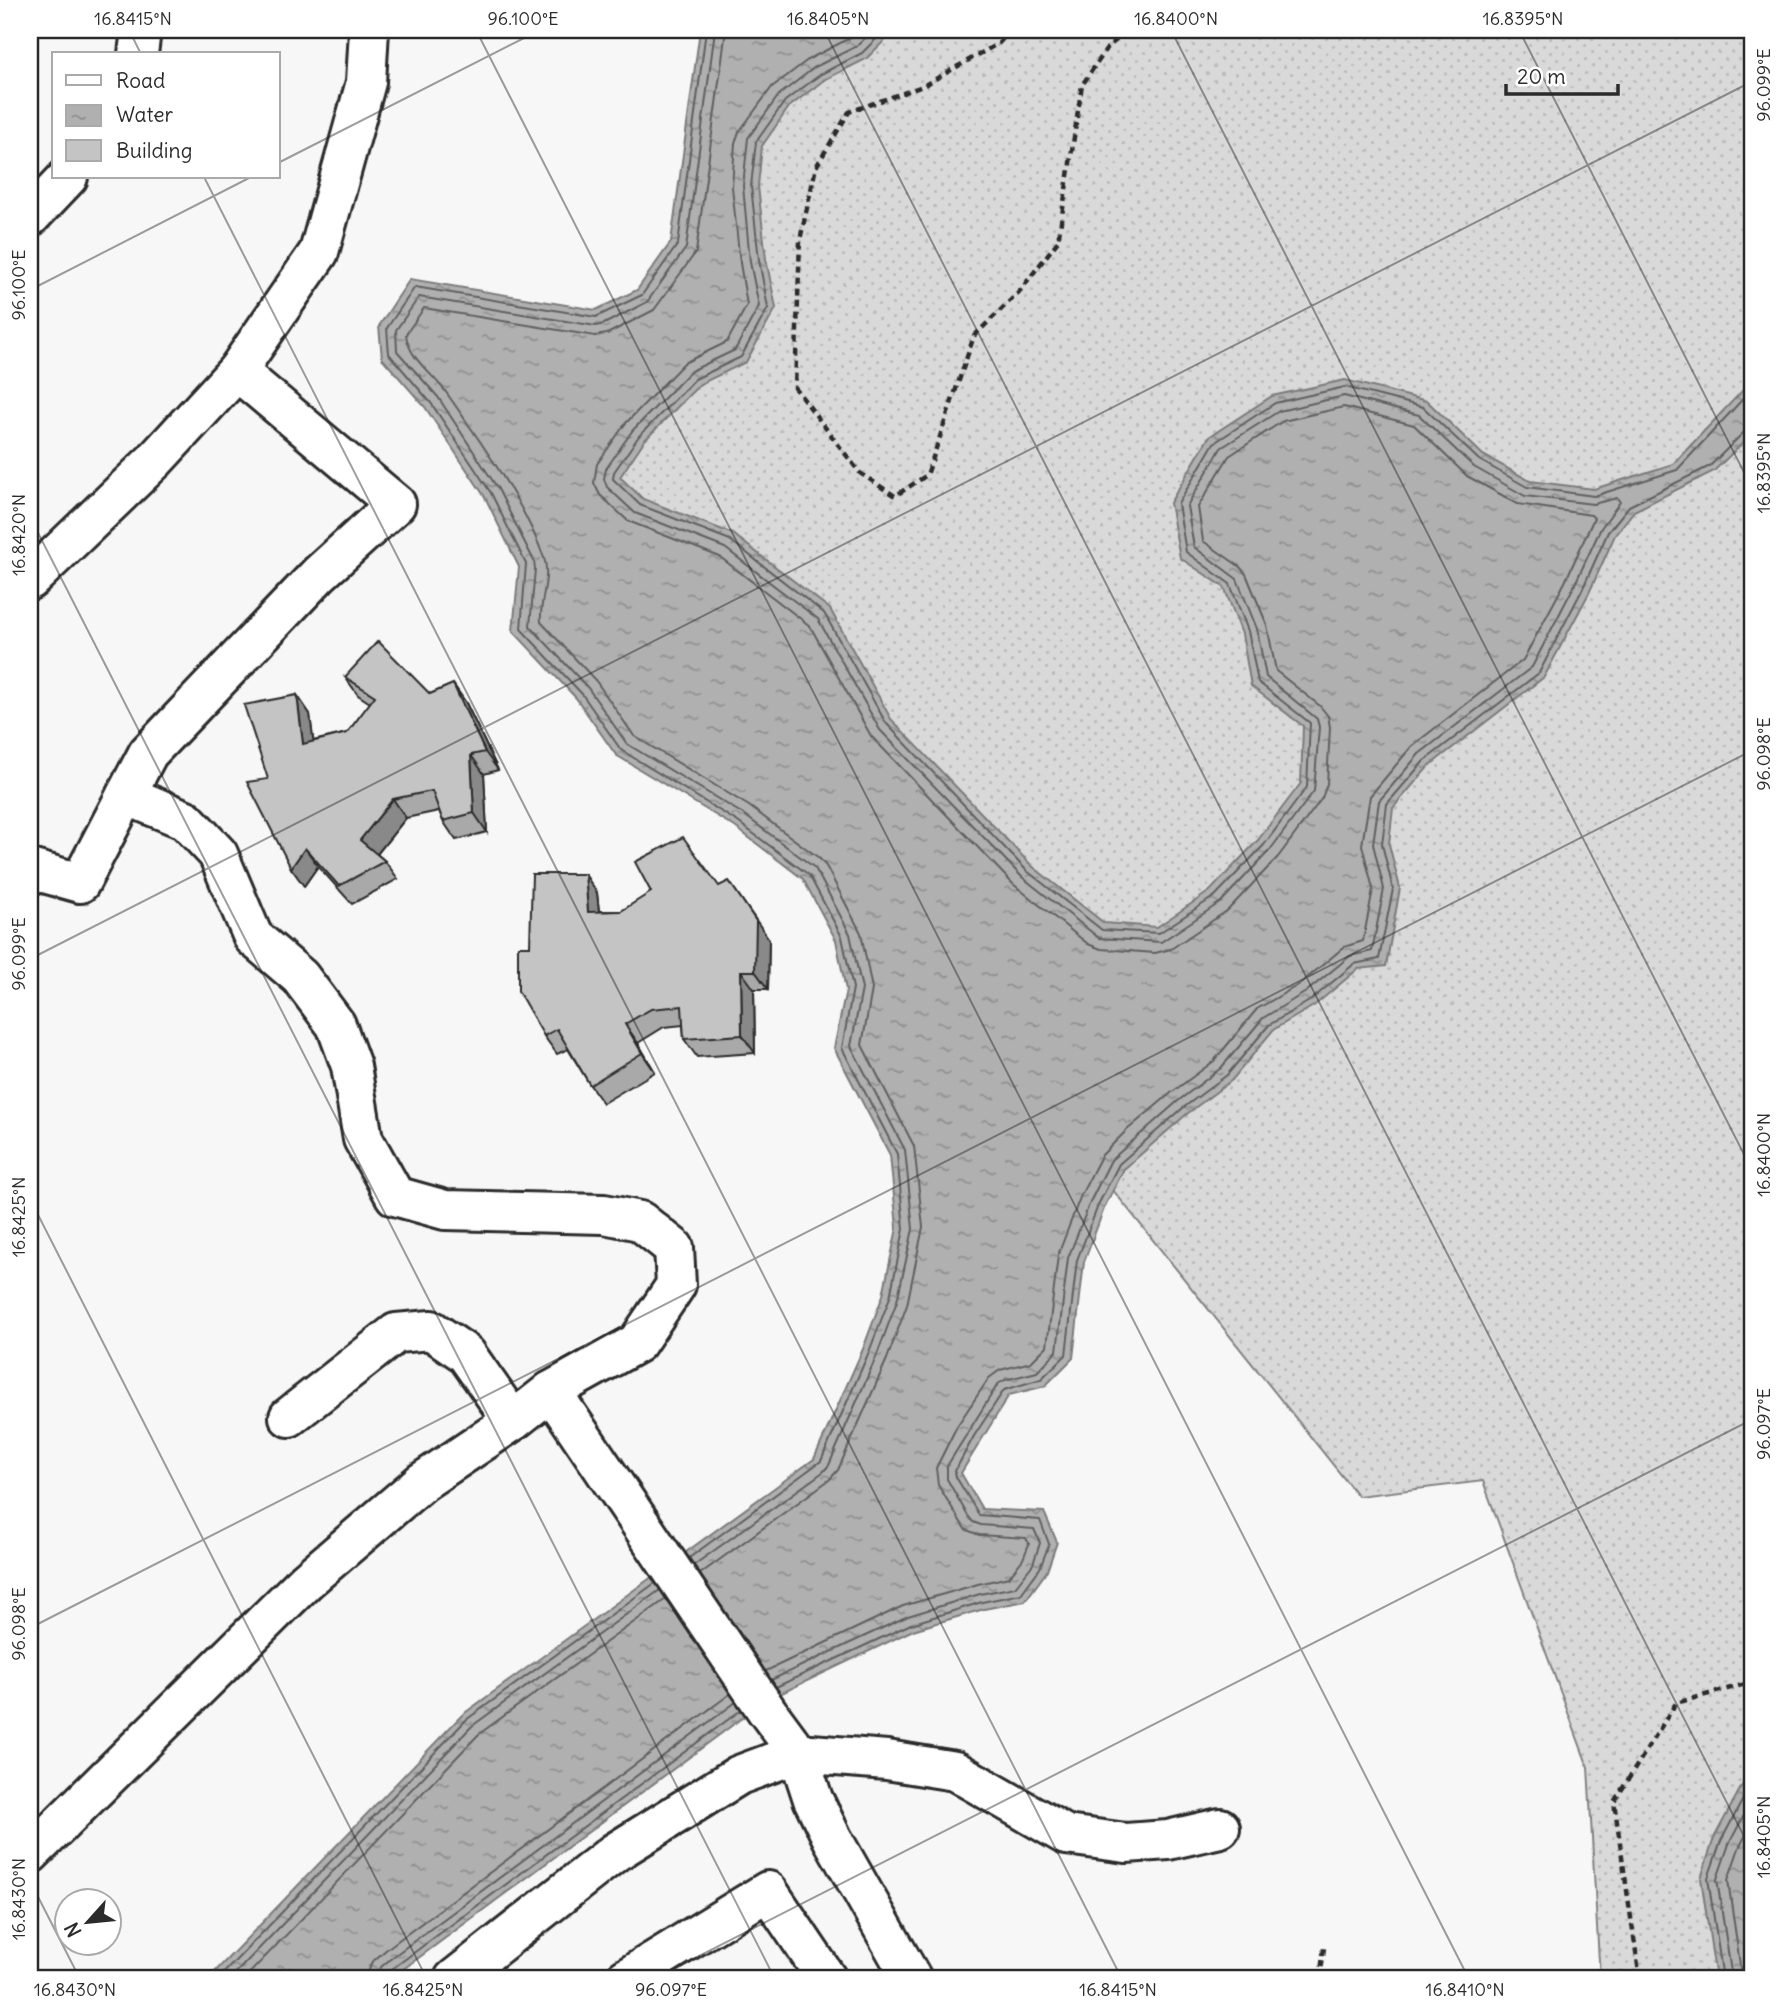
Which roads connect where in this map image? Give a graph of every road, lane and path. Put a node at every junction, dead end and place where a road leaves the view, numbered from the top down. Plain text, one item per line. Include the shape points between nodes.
1 (141, 30) edge
2 (369, 30) edge
3 (1011, 30) edge
4 (1128, 30) edge
5 (138, 52) edge
6 (67, 178) edge
7 (30, 217) edge
8 (237, 371) junction
9 (30, 580) edge
10 (127, 794) junction
11 (30, 869) edge
12 (551, 1391) junction
13 (289, 1417) dead end
14 (513, 1421) junction
15 (1753, 1682) edge
16 (798, 1753) junction
17 (1220, 1828) dead end
18 (30, 1854) edge
19 (1324, 1948) dead end
20 (454, 1979) edge
21 (625, 1979) edge
22 (827, 1979) edge
23 (912, 1979) edge
24 (1320, 1979) edge
25 (1640, 1979) edge

1 - 5 street
2 - 8 street via 366,82 319,252
3 - 4 path via 999,43 923,86 849,113 816,167 800,240 795,388 860,473 895,496 927,475 974,336 1019,292 1058,241 1082,85 1108,47
6 - 7 street
8 - 9 street via 154,461
8 - 10 street via 396,505 319,575 148,753
10 - 11 street via 80,883
10 - 12 street via 186,820 218,854 253,937 300,977 336,1025 351,1066 363,1139 395,1196 445,1210 604,1214 640,1221 674,1248 676,1285 637,1343
12 - 14 street
12 - 16 street
13 - 14 street via 396,1333 432,1331 467,1354
14 - 18 street via 422,1482 306,1581
15 - 25 path via 1676,1703 1614,1802
16 - 17 street via 955,1771 1066,1835 1126,1843 1168,1840
16 - 20 street via 739,1776 614,1853
16 - 23 street via 832,1838
19 - 24 path
21 - 22 street via 768,1891

